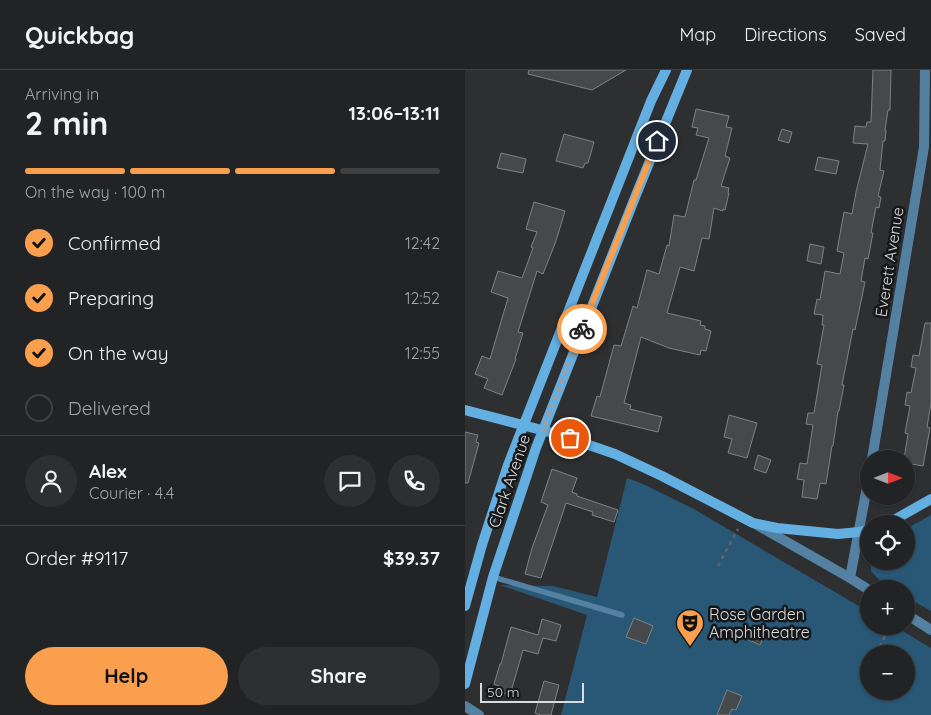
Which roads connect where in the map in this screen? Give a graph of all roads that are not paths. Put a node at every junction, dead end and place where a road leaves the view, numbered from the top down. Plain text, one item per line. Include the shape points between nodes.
1 (666, 70) edge
2 (687, 70) edge
3 (925, 70) edge
4 (465, 410) edge
5 (524, 425) junction
6 (543, 430) junction
7 (873, 450) edge
8 (931, 499) edge
9 (903, 515) edge
10 (753, 523) junction
11 (860, 531) edge
12 (860, 544) edge
13 (493, 577) junction
14 (850, 578) junction
15 (860, 584) edge
16 (465, 606) edge
17 (622, 615) dead end
18 (915, 620) edge
19 (931, 630) edge
20 (465, 684) edge
21 (465, 706) edge
22 (479, 715) edge

1 - 5 main road, Clark Avenue via 651,100
2 - 6 main road, Clark Avenue
3 - 7 street, Everett Avenue via 923,147
4 - 5 main road
5 - 6 main road
5 - 16 main road, Clark Avenue via 508,465
6 - 10 main road via 615,454
6 - 13 main road, Clark Avenue
8 - 9 main road
10 - 11 main road via 838,534
10 - 14 street
12 - 14 street
13 - 17 lane
13 - 20 main road, Clark Avenue
14 - 15 street
18 - 19 street
21 - 22 street

